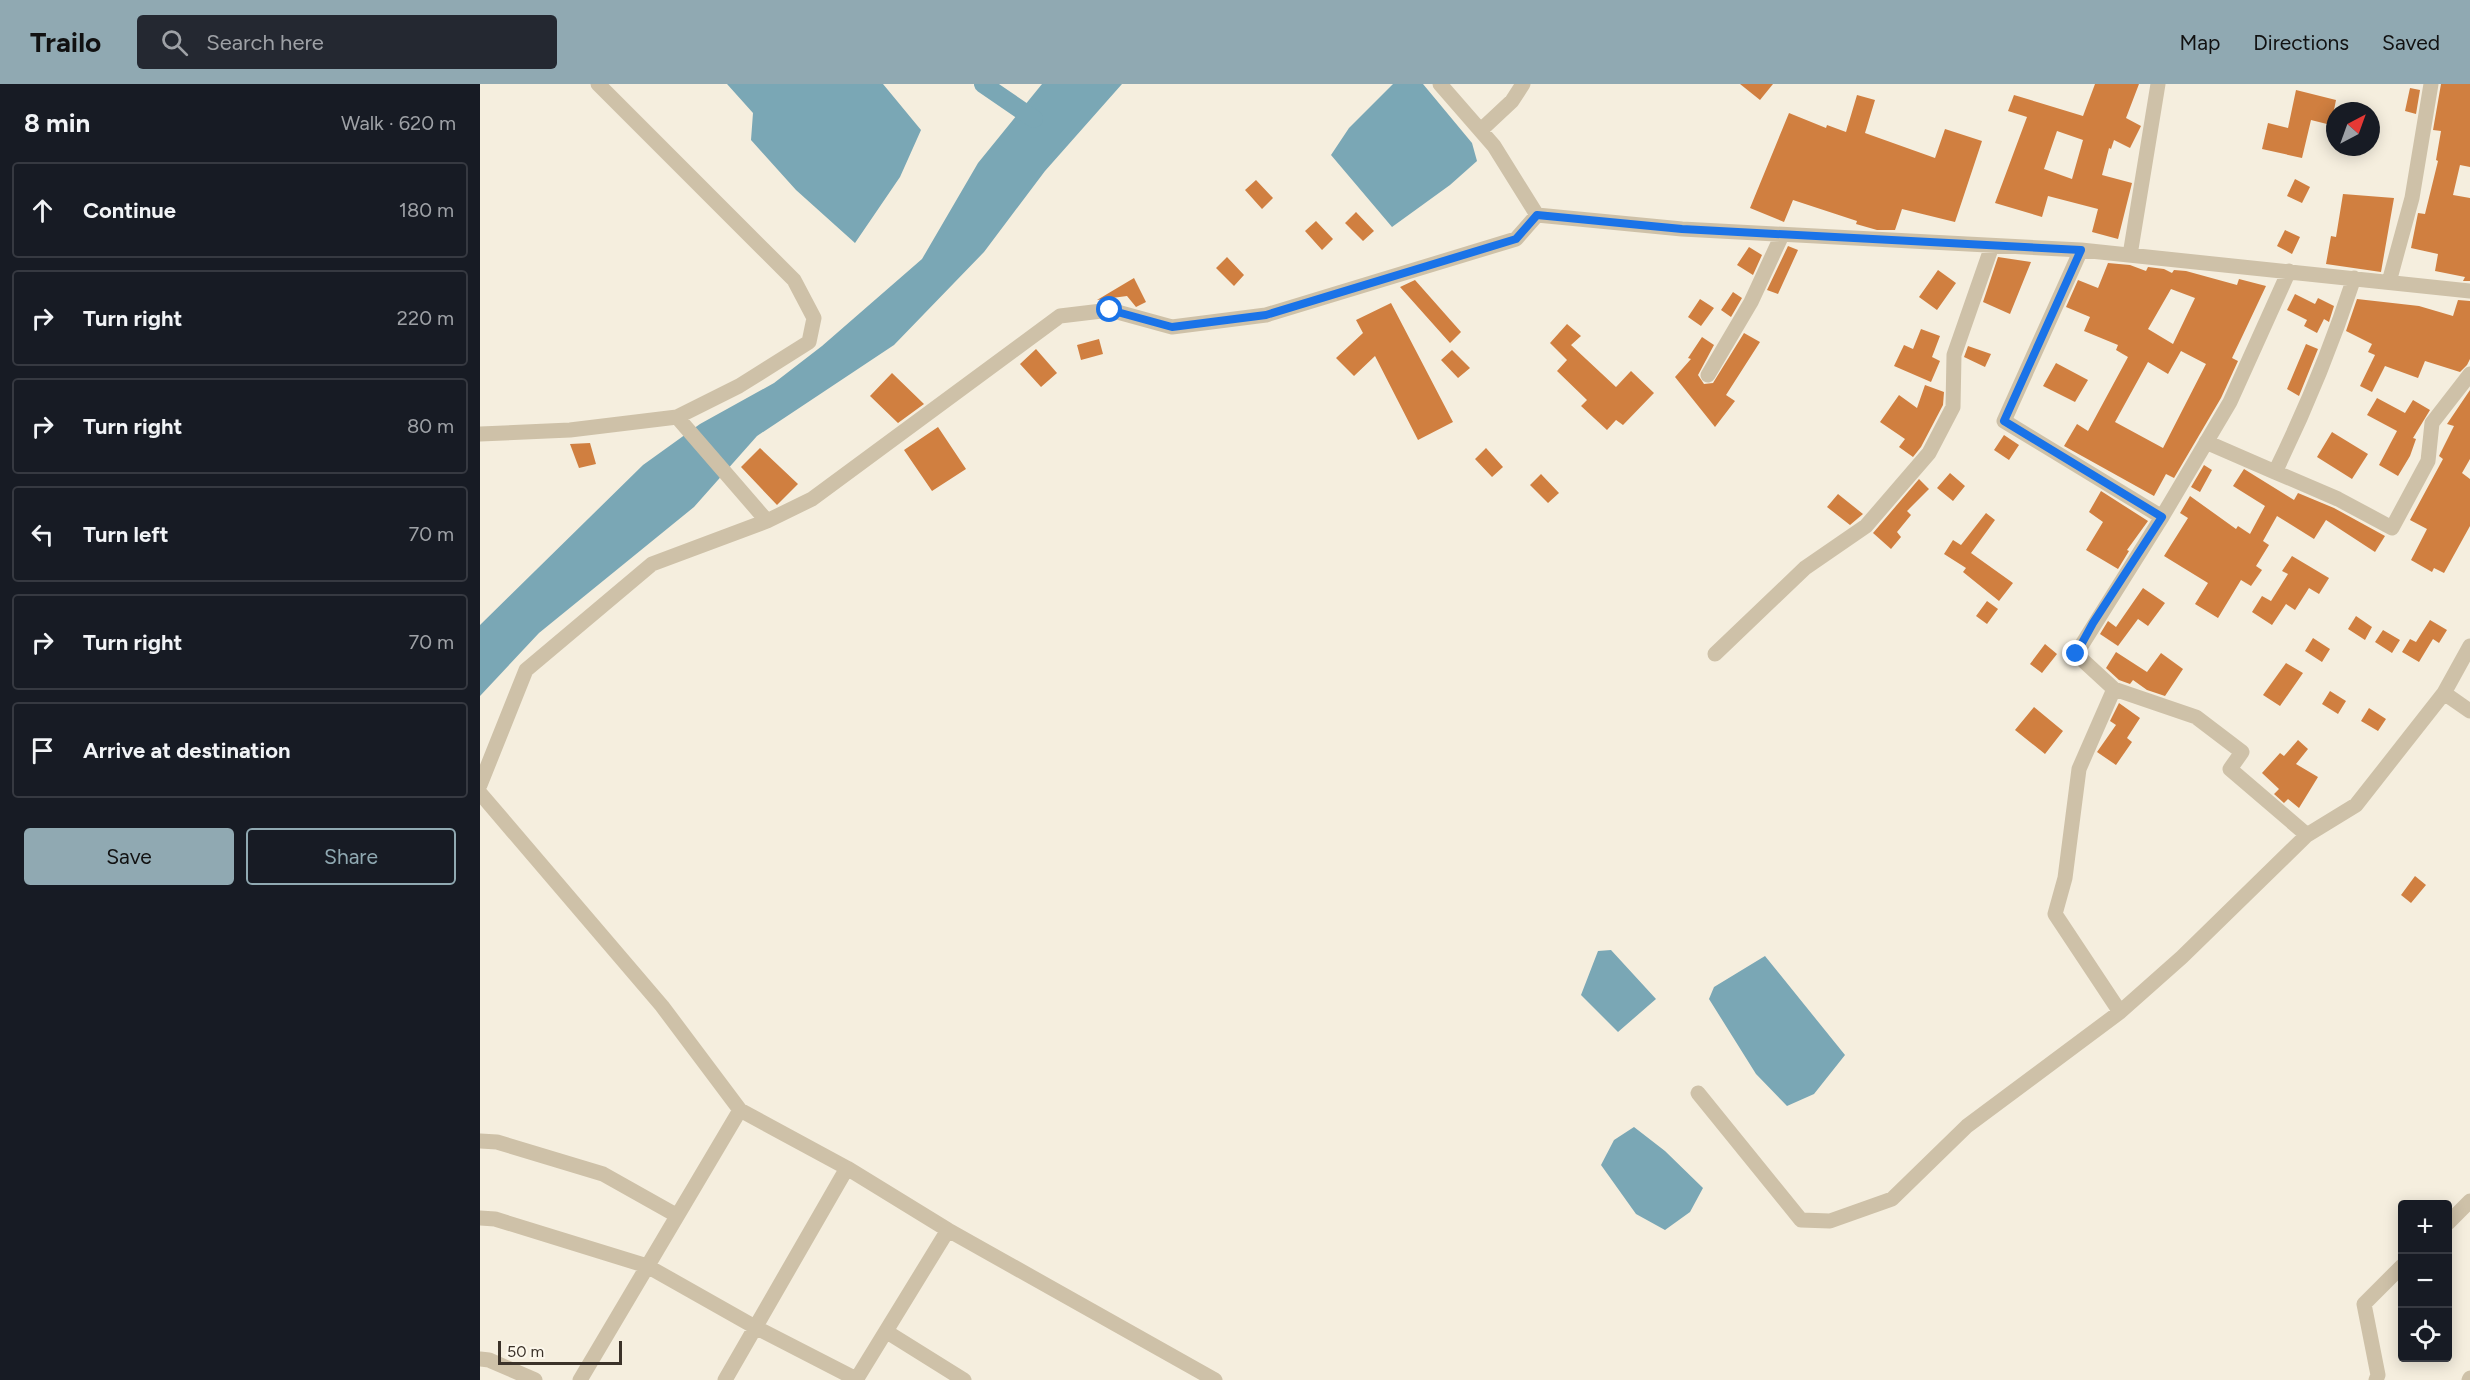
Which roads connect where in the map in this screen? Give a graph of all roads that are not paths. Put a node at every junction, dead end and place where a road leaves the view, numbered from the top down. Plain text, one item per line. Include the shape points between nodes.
1 (598, 84) edge
2 (1440, 84) edge
3 (1523, 84) edge
4 (2158, 84) edge
5 (2431, 84) edge
6 (1481, 130) junction
7 (1537, 215) junction
8 (1782, 235) junction
9 (1992, 246) junction
10 (2081, 250) junction
11 (2130, 255) junction
12 (2289, 271) junction
13 (2354, 278) junction
14 (2389, 282) junction
15 (2470, 291) edge
16 (2470, 374) edge
17 (1708, 375) dead end
18 (677, 417) junction
19 (480, 434) edge
20 (2206, 442) junction
21 (2275, 472) junction
22 (2162, 517) junction
23 (767, 521) junction
24 (2470, 647) edge
25 (1715, 654) dead end
26 (2114, 689) junction
27 (2444, 693) junction
28 (2470, 711) edge
29 (480, 785) edge
30 (480, 793) edge
31 (2307, 835) junction
32 (2120, 1011) junction
33 (1698, 1093) dead end
34 (741, 1110) junction
35 (480, 1141) edge
36 (847, 1168) junction
37 (2470, 1201) edge
38 (676, 1215) junction
39 (480, 1218) edge
40 (2452, 1219) edge
41 (948, 1230) junction
42 (647, 1266) junction
43 (2398, 1271) edge
44 (755, 1328) junction
45 (886, 1332) junction
46 (480, 1359) edge
47 (535, 1380) edge
48 (580, 1380) edge
49 (724, 1380) edge
50 (856, 1380) edge
51 (964, 1380) edge
52 (1215, 1380) edge
53 (2376, 1380) edge

1 - 18 street via 794,280 814,318 809,342 739,386
2 - 6 street
3 - 6 street via 1512,101
4 - 11 street
5 - 14 street via 2412,198
6 - 7 street
7 - 8 street
7 - 23 street via 1516,239 1266,315 1172,327 1110,310 1060,316 812,499
8 - 9 street
8 - 17 street via 1751,302
9 - 10 street
9 - 25 street via 1954,355 1953,407 1929,453 1866,526 1805,568
10 - 11 street
10 - 22 street via 2004,421
11 - 12 street
12 - 13 street
12 - 20 street via 2230,402
13 - 14 street
13 - 21 street via 2332,346
14 - 15 street
16 - 21 street via 2432,423 2428,461 2392,528
18 - 19 street via 570,430
18 - 23 street
20 - 21 street
20 - 22 street
22 - 26 street via 2076,654
23 - 29 street via 652,564 526,670
24 - 27 street
26 - 31 street via 2196,717 2215,731 2242,752 2230,769
26 - 32 street via 2079,769 2065,878 2055,914
27 - 28 street
27 - 31 street via 2356,805
30 - 34 street via 662,1006
31 - 32 street via 2182,957
32 - 33 street via 1967,1126 1892,1199 1830,1221 1801,1220
34 - 36 street
34 - 38 street
35 - 38 street via 497,1142 603,1174
36 - 41 street
36 - 44 street
37 - 40 street
38 - 42 street
39 - 42 street via 495,1219
41 - 45 street
41 - 52 street
42 - 44 street
42 - 48 street
43 - 53 street via 2364,1304
44 - 49 street
44 - 50 street
45 - 50 street
45 - 51 street
46 - 47 street

